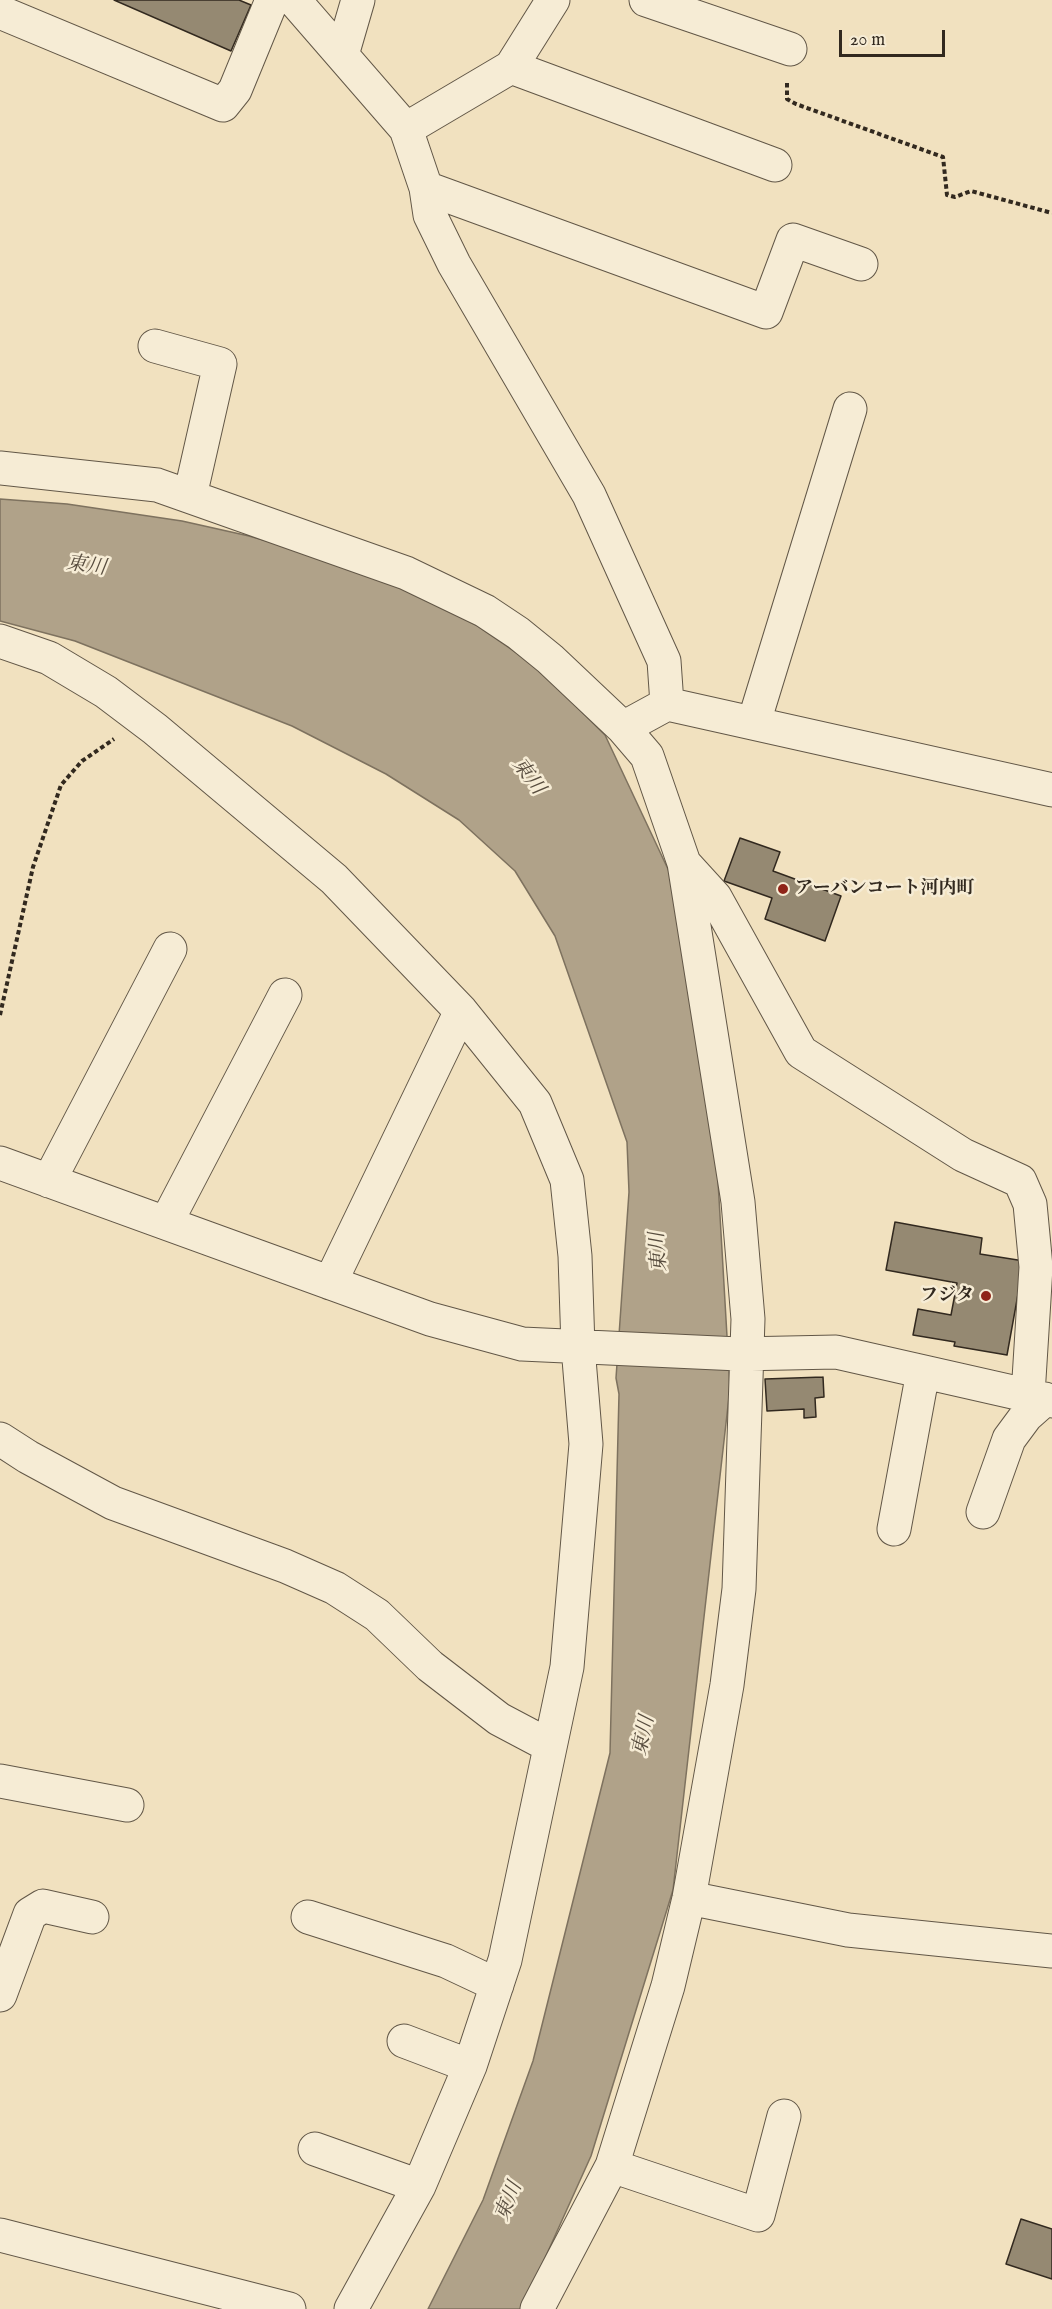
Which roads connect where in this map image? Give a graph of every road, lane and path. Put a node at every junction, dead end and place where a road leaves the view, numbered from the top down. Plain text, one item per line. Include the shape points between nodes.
1 (272, 0) edge
2 (294, 0) edge
3 (358, 0) edge
4 (553, 0) edge
5 (646, 0) edge
6 (0, 12) edge
7 (790, 49) joint
8 (342, 55) junction
9 (511, 68) junction
10 (406, 129) junction
11 (774, 165) dead end
12 (426, 188) junction
13 (1052, 213) edge
14 (861, 264) dead end
15 (155, 346) dead end
16 (850, 409) dead end
17 (0, 468) edge
18 (190, 496) junction
19 (0, 640) edge
20 (667, 704) junction
21 (141, 719) junction
22 (754, 722) junction
23 (623, 728) junction
24 (1052, 790) edge
25 (684, 863) junction
26 (170, 949) dead end
27 (285, 995) dead end
28 (461, 1011) junction
29 (0, 1015) edge
30 (0, 1163) edge
31 (49, 1181) junction
32 (166, 1224) junction
33 (330, 1283) junction
34 (580, 1347) junction
35 (742, 1354) junction
36 (923, 1372) junction
37 (1042, 1399) edge
38 (0, 1439) edge
39 (983, 1512) dead end
40 (894, 1529) dead end
41 (550, 1746) junction
42 (0, 1781) edge
43 (127, 1804) dead end
44 (689, 1898) junction
45 (92, 1917) dead end
46 (308, 1917) dead end
47 (1052, 1951) edge
48 (497, 1984) junction
49 (0, 1995) edge
50 (404, 2040) dead end
51 (470, 2066) junction
52 (784, 2116) dead end
53 (315, 2149) dead end
54 (612, 2166) junction
55 (419, 2186) junction
56 (0, 2235) edge
57 (289, 2309) edge
58 (351, 2309) edge
59 (537, 2309) edge

1 - 6 street via 235,90 223,105
2 - 8 street
3 - 8 street
4 - 9 street
5 - 7 street
7 - 13 path via 788,99 943,157 947,195 955,197 970,191
8 - 10 street
9 - 10 street
9 - 11 street
10 - 12 street
12 - 14 street via 766,312 794,240
12 - 20 street via 430,215 454,264 589,495 664,661
15 - 18 street via 220,364
16 - 22 street
17 - 18 street via 157,485
18 - 23 street via 406,573 485,611 550,659
19 - 21 street via 49,658
20 - 22 street
20 - 23 street
21 - 28 street via 334,879
21 - 29 path via 82,761 62,785 33,867
22 - 24 street
23 - 25 street via 647,756
25 - 35 street via 738,1202 748,1319
25 - 37 street via 715,897 801,1052 963,1155 1020,1181 1030,1204
26 - 31 street
27 - 32 street
28 - 33 street
28 - 34 street via 535,1103 567,1180
30 - 31 street
31 - 32 street
32 - 33 street
33 - 34 street via 430,1319 522,1344
34 - 35 street
34 - 41 street via 586,1444 567,1667
35 - 36 street via 836,1352
35 - 44 street via 743,1517 739,1589 727,1685
36 - 37 street
36 - 40 street
37 - 39 street via 1009,1439
38 - 41 street via 113,1503 335,1588 377,1615 430,1666 499,1719
41 - 48 street
42 - 43 street
44 - 47 street via 848,1930
44 - 54 street via 668,1986
45 - 49 street via 44,1906 30,1914
46 - 48 street via 446,1961
48 - 51 street
50 - 51 street
51 - 55 street
52 - 54 street via 758,2215
53 - 55 street
54 - 59 street
55 - 58 street
56 - 57 street

